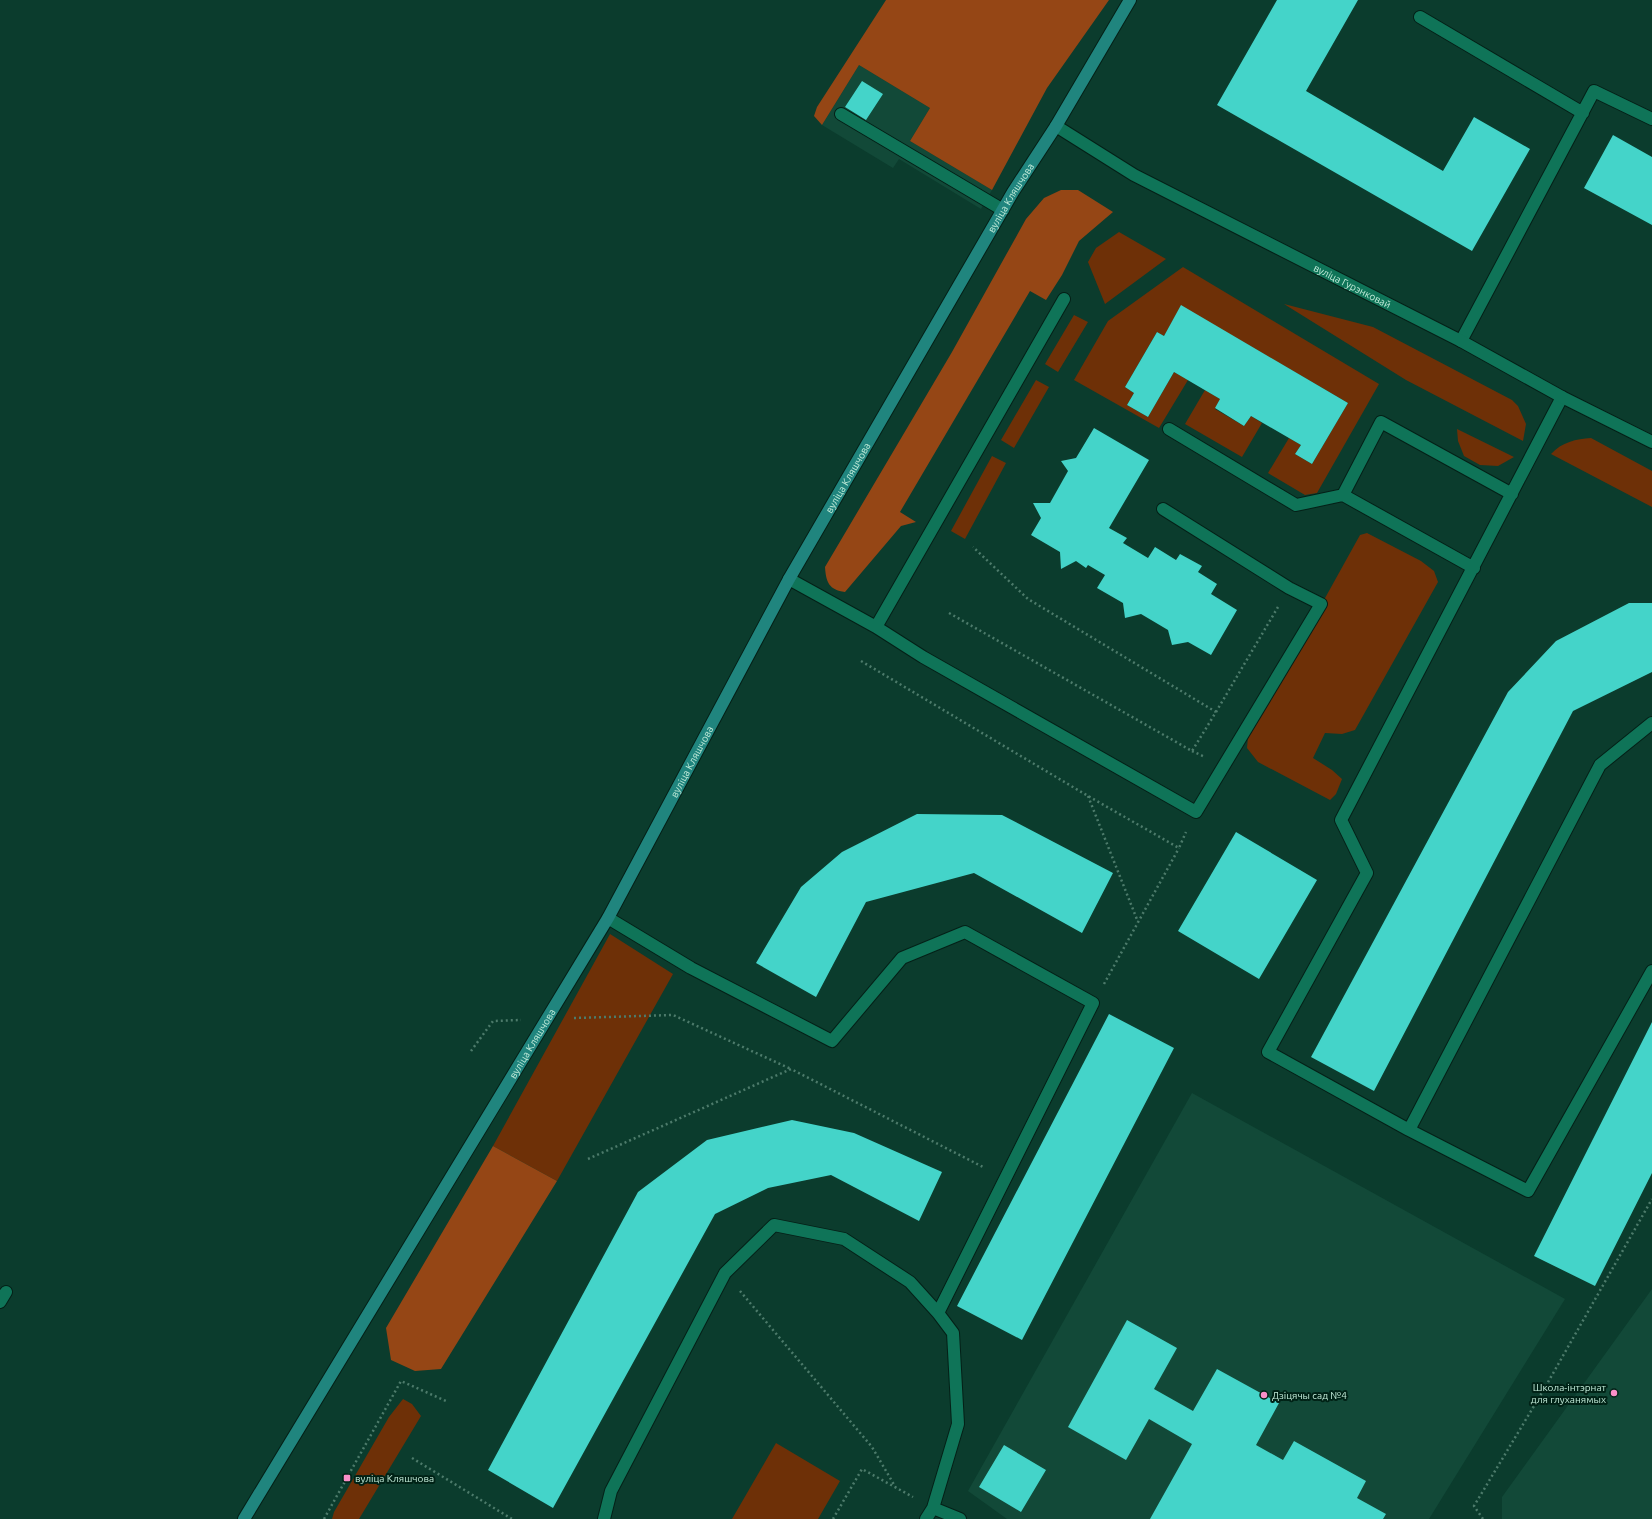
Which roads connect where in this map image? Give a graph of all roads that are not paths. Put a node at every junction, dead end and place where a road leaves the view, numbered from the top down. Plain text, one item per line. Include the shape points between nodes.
1 (1130, 0) edge
2 (1420, 17) dead end
3 (1583, 113) junction
4 (841, 114) dead end
5 (1652, 119) edge
6 (1056, 126) junction
7 (1003, 210) junction
8 (1064, 299) dead end
9 (1461, 341) junction
10 (1562, 397) junction
11 (1169, 429) dead end
12 (1652, 442) edge
13 (1512, 494) junction
14 (1343, 496) junction
15 (1163, 509) dead end
16 (1474, 568) junction
17 (789, 579) junction
18 (876, 627) junction
19 (1652, 722) edge
20 (608, 918) junction
21 (1652, 971) edge
22 (1409, 1130) junction
23 (938, 1313) junction
24 (933, 1508) junction
25 (244, 1519) edge
26 (604, 1519) edge
27 (926, 1519) edge
28 (960, 1519) edge

1 - 6 street, вуліца Кляшчова
2 - 3 street
3 - 5 street via 1594,91
3 - 9 street
4 - 7 street
6 - 7 street, вуліца Кляшчова
6 - 9 street, вуліца Гурэнковай via 1134,175
7 - 17 street, вуліца Кляшчова
8 - 18 street
9 - 10 street, вуліца Гурэнковай
10 - 12 street, вуліца Гурэнковай
10 - 13 street
11 - 14 street via 1296,505
13 - 14 street via 1381,422
13 - 16 street
14 - 16 street
15 - 18 street via 1289,588 1321,604 1196,812 923,657
16 - 22 street via 1342,820 1367,873 1268,1052
17 - 18 street
17 - 20 street, вуліца Кляшчова
19 - 22 street via 1600,765
20 - 23 street via 691,968 832,1041 902,958 965,932 1093,1003
20 - 25 street, вуліца Кляшчова
21 - 22 street via 1528,1190
23 - 24 street via 953,1333 958,1424
23 - 26 street via 910,1282 844,1239 774,1225 725,1273 611,1491
24 - 27 street
24 - 28 street

